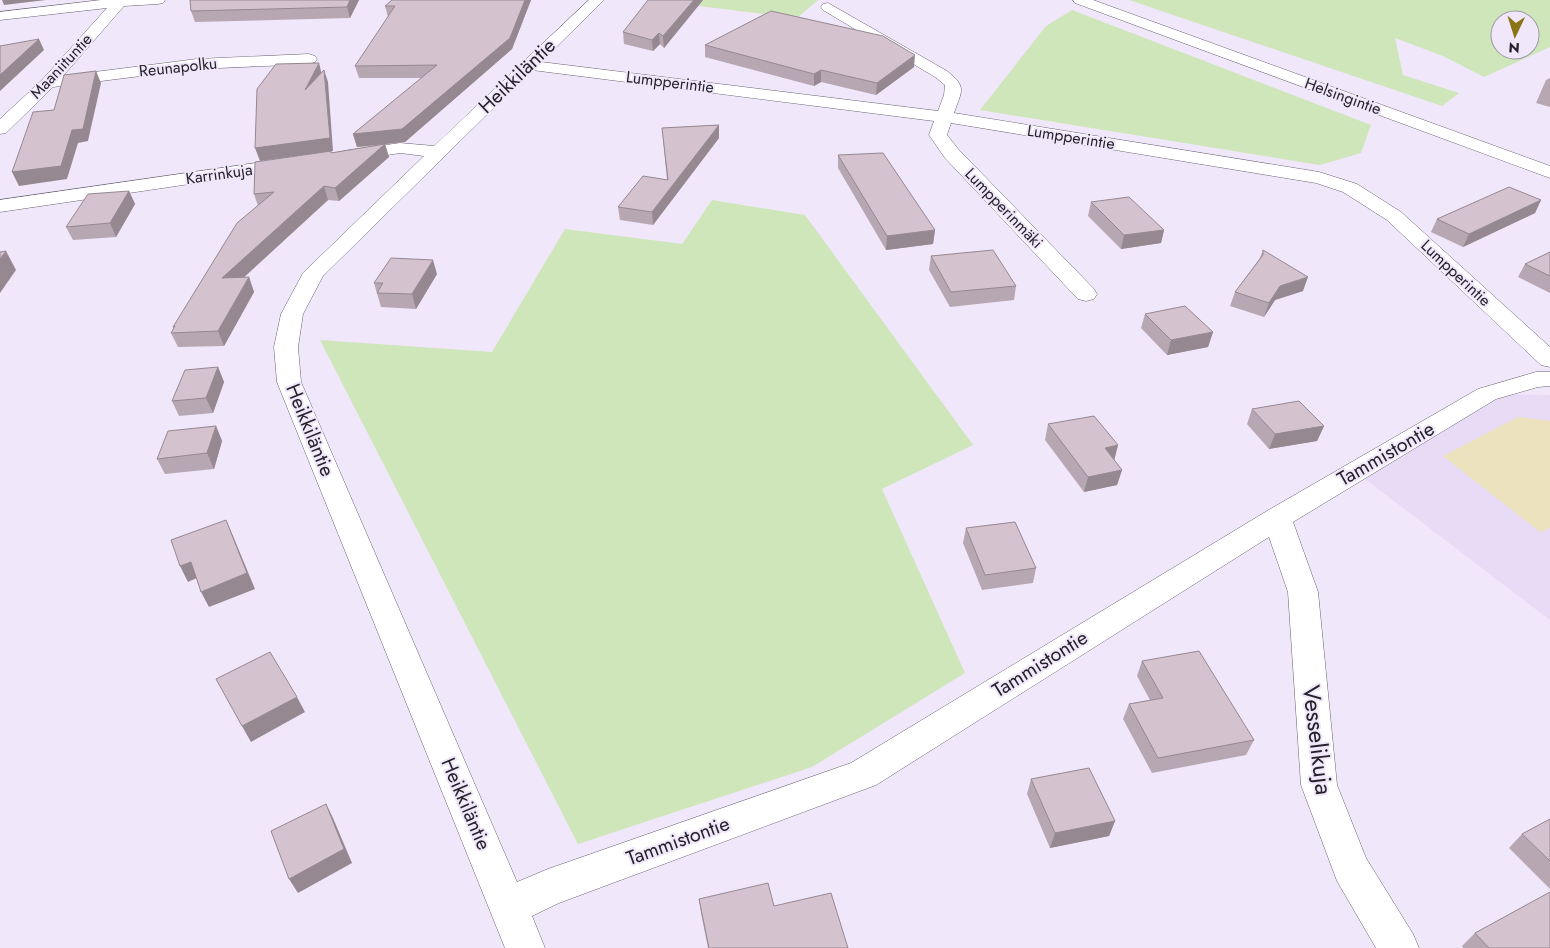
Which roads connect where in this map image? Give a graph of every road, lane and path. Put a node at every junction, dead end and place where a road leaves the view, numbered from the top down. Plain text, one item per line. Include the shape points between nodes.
1 (158, 0) edge
2 (597, 0) edge
3 (1064, 0) edge
4 (1080, 0) edge
5 (120, 2) junction
6 (828, 7) dead end
7 (0, 16) edge
8 (1135, 21) junction
9 (309, 59) dead end
10 (528, 64) junction
11 (48, 83) junction
12 (944, 117) junction
13 (0, 129) edge
14 (438, 152) junction
15 (332, 158) edge
16 (312, 161) edge
17 (1550, 172) edge
18 (0, 206) edge
19 (1086, 294) dead end
20 (1550, 360) edge
21 (1550, 379) edge
22 (1277, 518) junction
23 (509, 906) junction
24 (525, 948) edge
25 (1399, 948) edge

1 - 5 street
2 - 10 street, Heikkiläntie
3 - 8 street, Helsingintie
4 - 8 street, Helsingintie
5 - 7 street
5 - 11 street, Maaniituntie
6 - 12 street via 953,84
8 - 17 street, Helsingintie
9 - 11 street, Reunapolku via 197,64
10 - 12 street, Lumpperintie
10 - 14 street, Heikkiläntie
11 - 13 street, Maaniituntie
12 - 19 street, Lumpperinmäki via 938,135 952,154
12 - 20 street, Lumpperintie via 1280,170 1350,188 1394,216
14 - 15 street via 400,148
14 - 23 street, Heikkiläntie via 314,273 292,314 286,347 289,382
16 - 18 street, Karrinkuja
21 - 22 street, Tammistontie via 1487,394
22 - 23 street, Tammistontie via 862,774 548,888
22 - 25 street, Vesselikuja via 1303,592 1319,785 1351,868
23 - 24 street, Heikkiläntie

